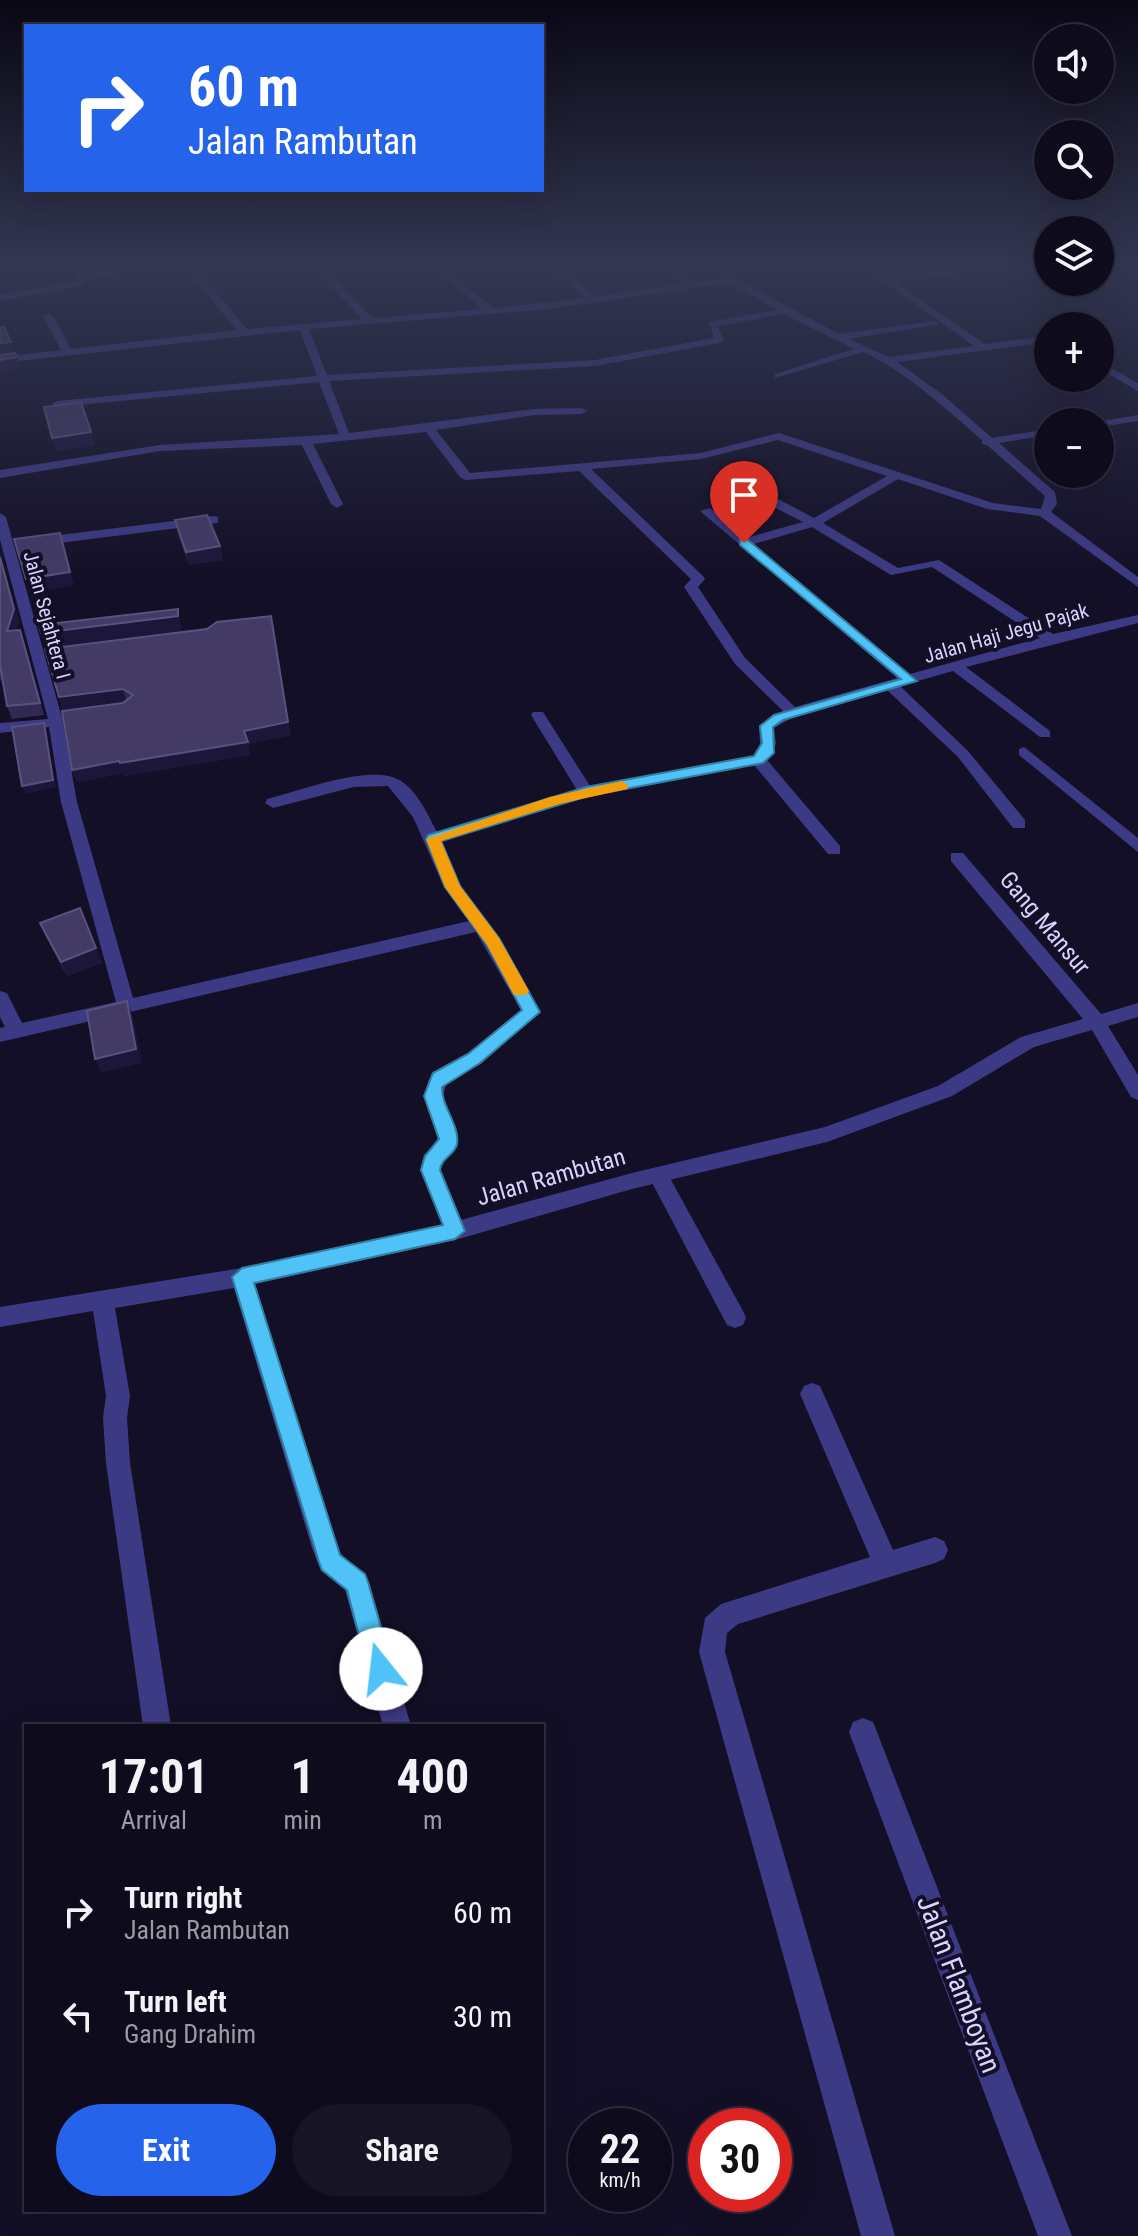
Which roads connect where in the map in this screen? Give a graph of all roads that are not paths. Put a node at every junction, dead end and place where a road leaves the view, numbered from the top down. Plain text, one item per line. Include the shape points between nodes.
1 (319, 368) edge
2 (445, 368) edge
3 (803, 368) edge
4 (900, 368) edge
5 (1114, 373) edge
6 (779, 376) dead end
7 (323, 378) junction
8 (1138, 388) edge
9 (57, 404) edge
10 (582, 411) dead end
11 (1138, 418) edge
12 (1114, 422) edge
13 (429, 428) junction
14 (1034, 434) edge
15 (345, 436) junction
16 (306, 441) junction
17 (986, 442) junction
18 (583, 468) junction
19 (0, 474) edge
20 (897, 475) junction
21 (774, 502) dead end
22 (337, 504) dead end
23 (706, 511) dead end
24 (1044, 513) junction
25 (0, 517) edge
26 (214, 520) dead end
27 (814, 523) junction
28 (744, 543) junction
29 (8, 547) junction
30 (7, 576) edge
31 (1138, 583) edge
32 (1138, 619) edge
33 (1051, 639) junction
34 (957, 667) junction
35 (910, 681) junction
36 (891, 686) junction
37 (792, 712) junction
38 (538, 715) dead end
39 (76, 716) edge
40 (55, 720) junction
41 (0, 728) edge
42 (1045, 734) dead end
43 (1024, 752) dead end
44 (758, 760) junction
45 (586, 792) junction
46 (273, 803) dead end
47 (1019, 824) dead end
48 (433, 839) junction
49 (1138, 847) edge
50 (834, 850) dead end
51 (957, 857) dead end
52 (479, 925) junction
53 (0, 998) edge
54 (126, 1005) junction
55 (1138, 1010) edge
56 (1095, 1020) junction
57 (8, 1033) edge
58 (1138, 1092) edge
59 (658, 1175) junction
60 (455, 1231) junction
61 (242, 1277) junction
62 (102, 1299) junction
63 (0, 1317) edge
64 (735, 1318) dead end
65 (812, 1394) dead end
66 (935, 1550) dead end
67 (886, 1563) junction
68 (157, 1724) edge
69 (396, 1724) edge
70 (863, 1732) dead end
71 (878, 2236) edge
72 (1055, 2236) edge

1 - 7 street
2 - 7 street
3 - 6 street
4 - 17 street
5 - 8 street
7 - 9 street
7 - 15 street
10 - 13 street via 534,412
11 - 12 street
13 - 15 street
13 - 18 street via 469,477
14 - 17 street
15 - 16 street
16 - 19 street via 160,448
16 - 22 street
17 - 24 street via 1051,495
18 - 20 street via 701,456 779,436
18 - 37 street via 698,579 691,587 740,661
20 - 24 street via 991,506
20 - 27 street
21 - 27 street
23 - 28 street
24 - 31 street
25 - 29 street, Jalan Sejahtera I
26 - 29 street
27 - 28 street
27 - 33 street via 896,572 934,563
28 - 35 street
29 - 30 street, Jalan Sejahtera I
30 - 40 street, Jalan Sejahtera I via 45,655
32 - 33 street, Jalan Haji Jegu Pajak
33 - 34 street, Jalan Haji Jegu Pajak
34 - 35 street, Jalan Haji Jegu Pajak
34 - 42 street
35 - 36 street, Jalan Haji Jegu Pajak
36 - 37 street, Jalan Haji Jegu Pajak
36 - 47 street via 963,754
37 - 44 street via 766,726 767,753
38 - 45 street
39 - 40 street
40 - 41 street
40 - 54 street, Jalan Sejahtera I via 69,802
43 - 49 street
44 - 45 street
44 - 50 street
45 - 48 street
46 - 48 street via 366,780 388,781
48 - 52 street via 453,887
51 - 56 street, Gang Mansur
52 - 54 street
52 - 60 street via 531,1012 433,1087 448,1145 431,1161 430,1170
53 - 57 street
54 - 57 street
55 - 56 street, Jalan Rambutan
56 - 58 street, Gang Mansur
56 - 59 street, Jalan Rambutan via 1028,1042 945,1091 891,1113
59 - 60 street, Jalan Rambutan
59 - 64 street
60 - 61 street, Jalan Rambutan
61 - 62 street, Jalan Rambutan
61 - 69 street via 325,1548 330,1562 356,1582
62 - 63 street, Jalan Rambutan
62 - 68 street via 118,1396 118,1463
65 - 67 street
66 - 67 street
67 - 71 street via 730,1613 714,1627 712,1652
70 - 72 street, Jalan Flamboyan

